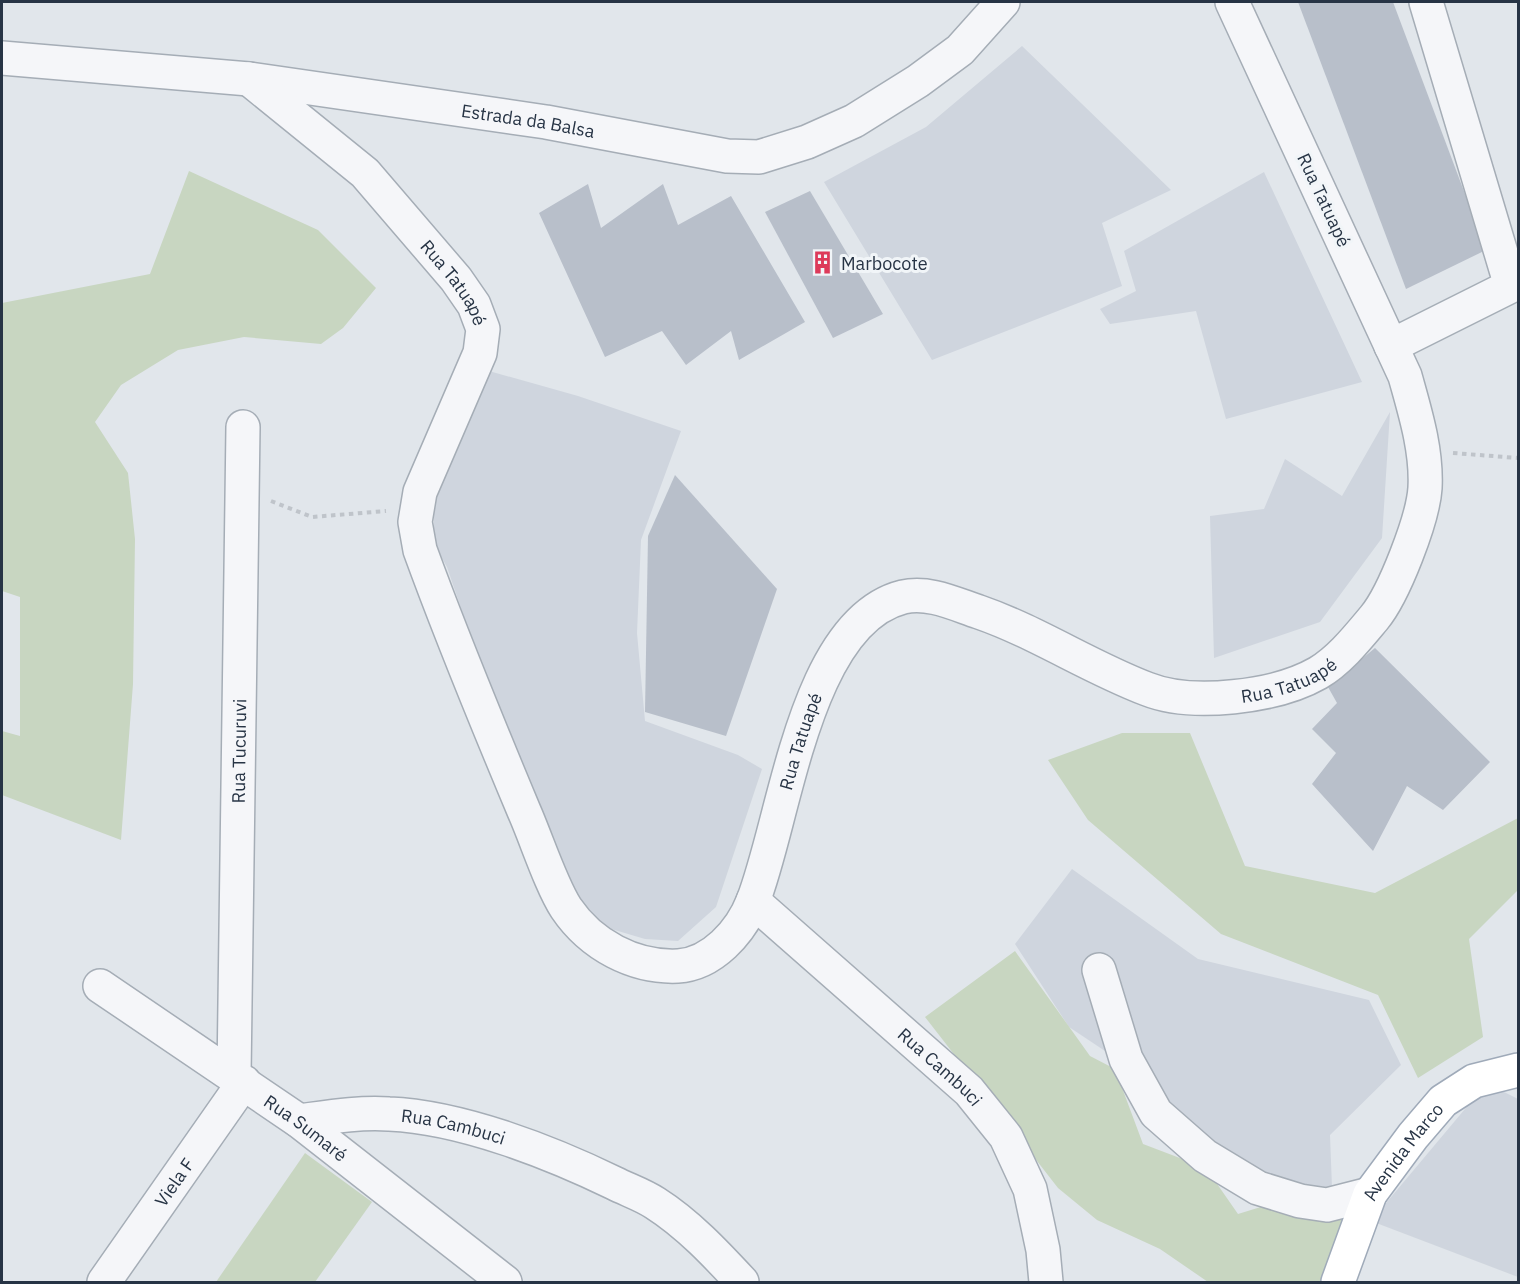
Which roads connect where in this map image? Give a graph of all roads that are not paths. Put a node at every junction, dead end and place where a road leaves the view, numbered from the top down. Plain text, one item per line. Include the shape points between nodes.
1 (1003, 2) edge
2 (1232, 2) edge
3 (1426, 2) edge
4 (2, 57) edge
5 (249, 79) junction
6 (1391, 346) junction
7 (243, 427) dead end
8 (753, 901) junction
9 (1099, 970) dead end
10 (100, 986) dead end
11 (1518, 1070) edge
12 (239, 1078) junction
13 (299, 1121) junction
14 (1370, 1194) junction
15 (104, 1282) edge
16 (505, 1282) edge
17 (742, 1282) edge
18 (1046, 1282) edge
19 (1338, 1282) edge

1 - 5 street, Estrada da Balsa via 960,50 909,87 854,121 759,157 727,156 546,122
2 - 6 street, Rua Tatuapé
3 - 6 street via 1512,286
4 - 5 street, Estrada da Balsa
5 - 8 street, Rua Tatuapé via 365,174 474,305 483,329 480,353 420,492 415,522 420,550 436,594 565,906 602,944 625,957 657,967 692,965 715,952 739,929
6 - 8 street, Rua Tatuapé via 1405,376 1421,436 1425,490 1412,536 1383,607 1355,642 1318,672 1276,689 1230,697 1190,696 1151,691 998,618 936,597 904,597 876,609 851,632 830,662 816,694
7 - 12 street, Rua Tucuruvi
8 - 18 street, Rua Cambuci via 969,1091 1006,1137 1030,1189
9 - 14 street via 1126,1059 1156,1113 1205,1156 1258,1188 1300,1201 1326,1205
10 - 12 street, Rua Sumaré
11 - 14 main road, Avenida Marco via 1474,1081 1443,1101
12 - 13 street, Rua Sumaré
12 - 15 street, Viela F
13 - 16 street, Rua Sumaré
13 - 17 street, Rua Cambuci via 346,1114 391,1114 433,1120 572,1162 655,1203 701,1240
14 - 19 main road, Avenida Marco

